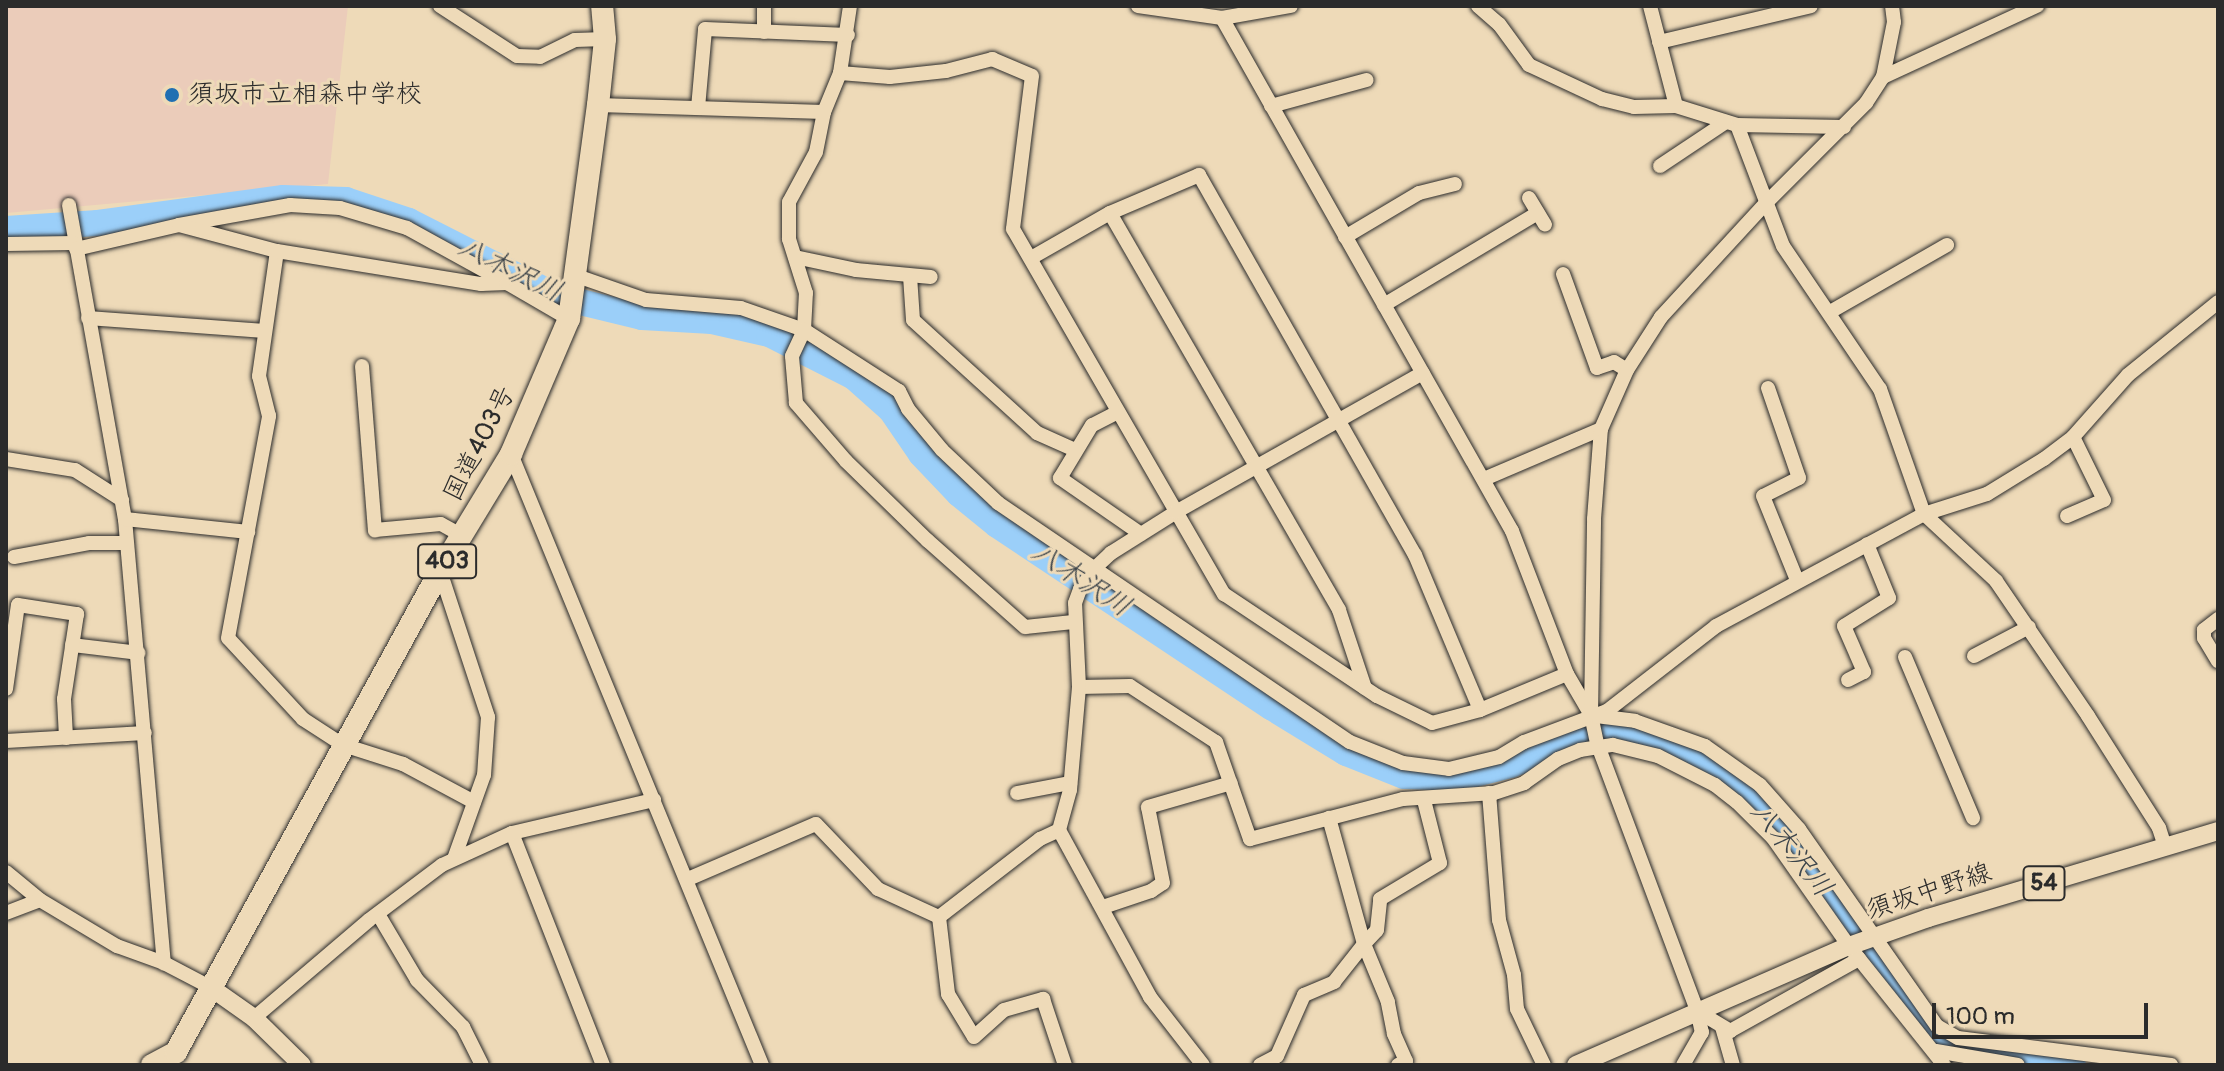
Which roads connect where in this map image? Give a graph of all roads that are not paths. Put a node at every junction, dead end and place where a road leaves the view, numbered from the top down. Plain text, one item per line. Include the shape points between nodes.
1 (440, 6) edge
2 (602, 6) edge
3 (764, 6) edge
4 (850, 6) edge
5 (1138, 6) edge
6 (1291, 6) edge
7 (1478, 6) edge
8 (1650, 6) edge
9 (1811, 6) edge
10 (1892, 6) edge
11 (2037, 6) edge
12 (1193, 11) edge
13 (1222, 18) junction
14 (764, 32) junction
15 (848, 35) junction
16 (605, 39) junction
17 (1659, 42) junction
18 (840, 73) junction
19 (1883, 77) junction
20 (1367, 80) dead end
21 (598, 105) junction
22 (1271, 106) junction
23 (1676, 106) junction
24 (698, 108) junction
25 (824, 112) junction
26 (1731, 124) junction
27 (1844, 127) junction
28 (1660, 166) dead end
29 (1455, 184) dead end
30 (1529, 198) dead end
31 (1765, 204) junction
32 (69, 205) dead end
33 (1110, 213) junction
34 (179, 225) junction
35 (1345, 237) junction
36 (6, 244) edge
37 (1947, 245) dead end
38 (75, 246) junction
39 (277, 251) junction
40 (795, 257) junction
41 (1031, 258) junction
42 (1563, 274) dead end
43 (577, 276) junction
44 (910, 276) junction
45 (931, 277) dead end
46 (507, 283) junction
47 (2218, 302) edge
48 (1384, 305) junction
49 (1830, 312) junction
50 (88, 318) junction
51 (569, 319) junction
52 (804, 330) junction
53 (265, 331) junction
54 (362, 366) dead end
55 (1627, 370) junction
56 (1423, 373) junction
57 (1768, 388) dead end
58 (1118, 412) junction
59 (1340, 419) junction
60 (1601, 429) junction
61 (2073, 437) junction
62 (1075, 450) junction
63 (511, 454) junction
64 (6, 459) edge
65 (1258, 465) junction
66 (1484, 479) junction
67 (122, 500) junction
68 (1176, 512) junction
69 (1924, 514) junction
70 (2067, 516) dead end
71 (125, 519) junction
72 (248, 532) junction
73 (1141, 534) junction
74 (464, 537) junction
75 (126, 543) junction
76 (1867, 544) junction
77 (14, 557) dead end
78 (1095, 569) junction
79 (440, 571) junction
80 (1797, 580) junction
81 (2218, 619) edge
82 (1073, 622) junction
83 (2029, 627) junction
84 (72, 645) junction
85 (139, 653) junction
86 (1974, 656) dead end
87 (1905, 657) dead end
88 (2218, 661) edge
89 (1567, 674) junction
90 (1848, 680) dead end
91 (1079, 687) junction
92 (1365, 688) junction
93 (6, 689) edge
94 (1480, 710) junction
95 (1592, 719) junction
96 (145, 733) junction
97 (66, 738) junction
98 (6, 741) edge
99 (343, 745) junction
100 (1598, 746) junction
101 (1070, 783) junction
102 (1231, 783) junction
103 (1017, 793) dead end
104 (1489, 793) junction
105 (654, 800) junction
106 (1424, 800) junction
107 (474, 802) junction
108 (1329, 818) junction
109 (1973, 818) dead end
110 (1059, 830) junction
111 (2218, 831) edge
112 (512, 833) junction
113 (2165, 847) junction
114 (454, 859) junction
115 (6, 872) edge
116 (688, 879) junction
117 (40, 900) junction
118 (1103, 907) junction
119 (6, 913) edge
120 (378, 914) junction
121 (939, 917) junction
122 (1364, 944) junction
123 (1861, 945) junction
124 (164, 963) junction
125 (1770, 979) junction
126 (210, 987) junction
127 (1778, 1003) junction
128 (1697, 1011) junction
129 (254, 1018) junction
130 (1722, 1027) junction
131 (1936, 1051) junction
132 (1280, 1061) edge
133 (2137, 1063) edge
134 (152, 1065) edge
135 (302, 1065) edge
136 (482, 1065) edge
137 (603, 1065) edge
138 (762, 1065) edge
139 (1065, 1065) edge
140 (1203, 1065) edge
141 (1260, 1065) edge
142 (1398, 1065) edge
143 (1544, 1065) edge
144 (1576, 1065) edge
145 (1683, 1065) edge
146 (1733, 1065) edge
147 (1944, 1065) edge
148 (2018, 1065) edge
149 (2171, 1065) edge

1 - 16 street via 517,56 540,57 575,40
2 - 16 highway, 国道403号 / 403
3 - 14 street
4 - 15 street
5 - 12 street
6 - 13 street
7 - 23 street via 1499,24 1529,65 1602,99 1634,107
8 - 17 street
9 - 17 street
10 - 19 street
11 - 19 street
12 - 13 street
13 - 22 street
14 - 15 street
14 - 24 street via 705,29
15 - 18 street
16 - 21 highway, 国道403号 / 403
17 - 23 street
18 - 25 street
18 - 41 street via 890,77 992,59 1032,76 1013,229
19 - 27 street
20 - 22 street
21 - 24 street
21 - 43 highway, 国道403号 / 403
22 - 35 street
23 - 26 street
24 - 25 street
25 - 40 street via 816,152 789,202 789,239
26 - 27 street
26 - 28 street
26 - 31 street
27 - 31 street
29 - 35 street via 1419,193
30 - 48 street via 1542,219
31 - 49 street via 1783,246
31 - 55 street via 1661,317
32 - 38 street
33 - 41 street
33 - 59 street via 1199,175
33 - 65 street
34 - 38 street
34 - 39 street
34 - 46 street via 290,205 340,208 407,228
35 - 48 street
36 - 38 street
37 - 49 street
38 - 50 street
39 - 46 street via 481,284
39 - 53 street
40 - 44 street
40 - 52 street via 806,293
41 - 58 street
42 - 55 street via 1597,368 1614,362
43 - 51 highway, 国道403号 / 403
43 - 52 street via 646,300 741,308
44 - 45 street
44 - 62 street via 913,320 1037,433
46 - 51 street
47 - 61 street via 2128,375
48 - 56 street
49 - 69 street via 1880,389
50 - 53 street
50 - 67 street
51 - 63 highway, 国道403号 / 403
52 - 78 street via 899,391 942,450 998,503
52 - 82 street via 792,356 796,403 846,461 1025,627
53 - 72 street via 259,376 269,416
54 - 74 street via 375,530 441,524
55 - 60 street
56 - 59 street
56 - 66 street
57 - 80 street via 1799,478 1763,496
58 - 62 street via 1092,425
58 - 68 street
59 - 65 street
59 - 94 street via 1415,555
60 - 66 street
60 - 95 street via 1594,519
61 - 69 street via 1987,494
61 - 70 street via 2104,500
62 - 73 street via 1060,478
63 - 74 highway, 国道403号 / 403
63 - 105 street
64 - 67 street via 75,470
65 - 68 street
65 - 92 street via 1339,610
66 - 89 street via 1512,531
67 - 71 street
68 - 73 street
68 - 92 street via 1224,594
69 - 76 street
69 - 83 street via 1996,581
71 - 72 street
71 - 75 street
72 - 99 street via 228,638 303,719
73 - 78 street
74 - 79 highway, 国道403号 / 403
75 - 77 street via 89,543
75 - 85 street
76 - 80 street
76 - 90 street via 1889,598 1844,626 1864,672
78 - 82 street via 1080,589
78 - 95 street via 1350,742 1403,763 1449,769 1499,757 1524,742
79 - 99 highway, 国道403号 / 403
79 - 107 street via 488,717 484,775
80 - 95 street via 1716,626
81 - 88 street via 2204,630
82 - 91 street
83 - 86 street
83 - 113 street via 2159,828
84 - 85 street
84 - 93 street via 77,614 18,605
84 - 97 street via 64,699
85 - 96 street
87 - 109 street
89 - 94 street
89 - 95 street
91 - 101 street
91 - 102 street via 1130,686 1216,742
92 - 94 street via 1432,723
95 - 100 street
95 - 123 street via 1635,721 1705,746 1760,785 1799,829
96 - 97 street
96 - 124 street
97 - 98 street
99 - 107 street via 403,764
99 - 126 highway, 国道403号 / 403
100 - 104 street via 1569,755 1524,783
100 - 123 street via 1658,756 1737,802
100 - 128 street
101 - 103 street
101 - 110 street
102 - 108 street via 1250,839
102 - 118 street via 1148,807 1163,883
104 - 106 street
104 - 143 street via 1499,920 1517,1009
105 - 112 street
105 - 116 street
106 - 108 street via 1403,799
106 - 122 street via 1440,863 1380,899 1377,930
107 - 114 street
108 - 122 street
110 - 118 street
110 - 121 street
111 - 113 main road, 須坂中野線 / 54
112 - 114 street
112 - 137 street
113 - 123 main road, 須坂中野線 / 54
114 - 120 street
115 - 117 street
116 - 121 street via 816,824 878,889
116 - 138 street
117 - 119 street
117 - 124 street via 117,946
118 - 140 street via 1150,997
120 - 129 street
120 - 136 street via 417,980 463,1027
121 - 139 street via 948,994 974,1037 1004,1010 1043,999
122 - 132 street via 1334,982 1304,995
122 - 142 street via 1406,1061
123 - 125 main road, 須坂中野線 / 54
123 - 127 street
123 - 131 street
123 - 133 street via 1937,1026 1958,1038
124 - 126 street
125 - 127 street
125 - 128 main road, 須坂中野線 / 54
126 - 129 main road
126 - 134 highway, 国道403号 / 403 via 176,1052
127 - 130 street via 1730,1031
128 - 130 street
128 - 144 main road, 須坂中野線 / 54
128 - 145 street via 1702,1032
129 - 135 main road
130 - 146 street
131 - 147 street
131 - 148 street
132 - 141 street
133 - 149 street

